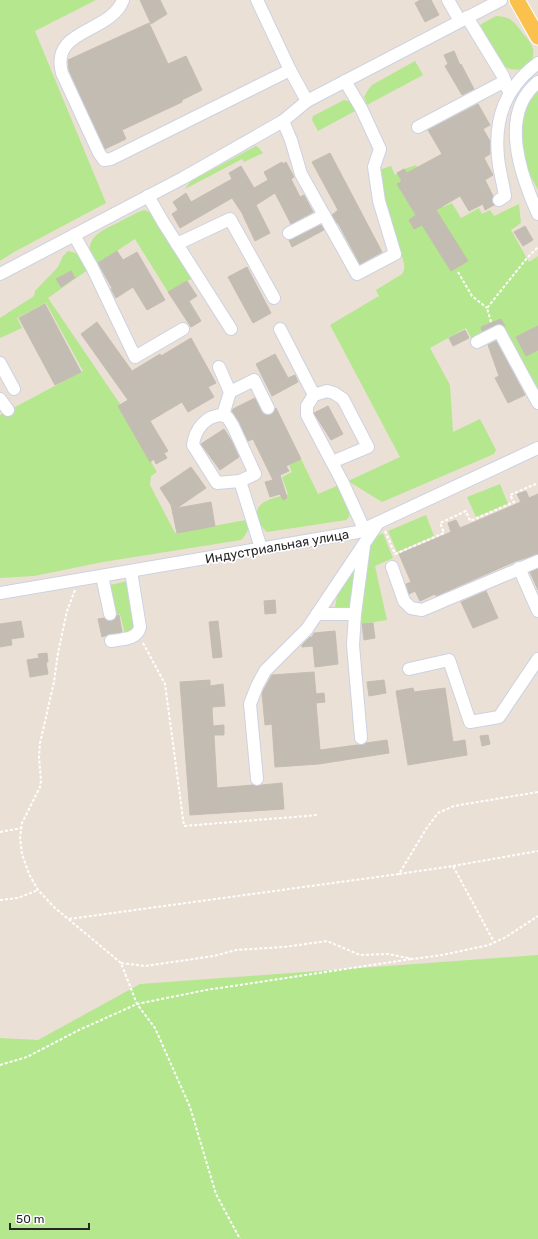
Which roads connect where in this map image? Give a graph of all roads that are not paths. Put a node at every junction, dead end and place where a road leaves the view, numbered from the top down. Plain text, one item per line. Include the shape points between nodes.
1 (123, 0) edge
2 (257, 0) edge
3 (448, 0) edge
4 (500, 0) edge
5 (517, 0) edge
6 (464, 19) junction
7 (538, 37) edge
8 (538, 63) edge
9 (290, 70) junction
10 (345, 81) junction
11 (505, 81) junction
12 (538, 82) edge
13 (509, 93) junction
14 (306, 101) junction
15 (283, 121) junction
16 (418, 127) dead end
17 (148, 196) junction
18 (499, 200) dead end
19 (538, 214) edge
20 (324, 215) junction
21 (289, 233) dead end
22 (74, 235) junction
23 (177, 244) junction
24 (0, 274) edge
25 (274, 298) dead end
26 (183, 329) dead end
27 (231, 329) dead end
28 (280, 330) dead end
29 (478, 342) dead end
30 (0, 363) edge
31 (219, 367) dead end
32 (14, 389) dead end
33 (230, 392) junction
34 (314, 395) junction
35 (0, 399) edge
36 (538, 403) edge
37 (268, 408) dead end
38 (8, 410) dead end
39 (223, 415) junction
40 (538, 448) edge
41 (332, 462) junction
42 (240, 481) junction
43 (380, 522) junction
44 (364, 529) junction
45 (365, 543) junction
46 (261, 548) junction
47 (538, 560) edge
48 (392, 567) dead end
49 (519, 568) junction
50 (131, 571) junction
51 (102, 576) junction
52 (0, 594) edge
53 (538, 611) edge
54 (110, 614) dead end
55 (317, 614) junction
56 (354, 614) junction
57 (111, 641) dead end
58 (538, 659) edge
59 (408, 669) dead end
60 (361, 738) dead end
61 (257, 779) dead end

1 - 9 street via 112,17 71,39 60,61 62,73 104,160 111,159
2 - 9 street
3 - 6 street
4 - 6 street
5 - 7 main road
6 - 10 street
6 - 11 street
8 - 13 street via 526,71
9 - 14 street
10 - 14 street
10 - 20 street via 380,149 374,167 379,201 395,254 357,274
11 - 13 street
11 - 16 street
12 - 19 street via 522,101 517,114 516,137 520,164
13 - 18 street via 502,109 498,129 498,157 505,196
14 - 15 street
15 - 17 street
15 - 20 street via 301,174
17 - 22 street
17 - 23 street
20 - 21 street
22 - 24 street
22 - 26 street via 135,357
23 - 25 street via 230,219
23 - 27 street
28 - 34 street
29 - 36 street via 499,331
30 - 32 street
31 - 33 street
33 - 37 street via 254,380
33 - 39 street
34 - 41 street via 306,406 307,414
34 - 41 street via 327,391 343,399 368,447
35 - 38 street
39 - 42 street via 233,426 255,474
39 - 42 street via 213,417 201,425 195,433 193,444 217,483
40 - 43 street, Индустриальная улица
41 - 44 street
42 - 46 street
43 - 44 street, Индустриальная улица
43 - 45 street
44 - 46 street, Индустриальная улица
45 - 55 street
45 - 56 street
46 - 50 street, Индустриальная улица
47 - 49 street
48 - 49 street via 404,601 411,608 422,610
49 - 53 street
50 - 51 street, Индустриальная улица
50 - 57 street via 140,627 135,636
51 - 52 street, Индустриальная улица
51 - 54 street
55 - 56 street
55 - 61 street via 307,629 265,672 256,686 250,704
56 - 60 street via 353,645
58 - 59 street via 499,717 470,722 449,660

